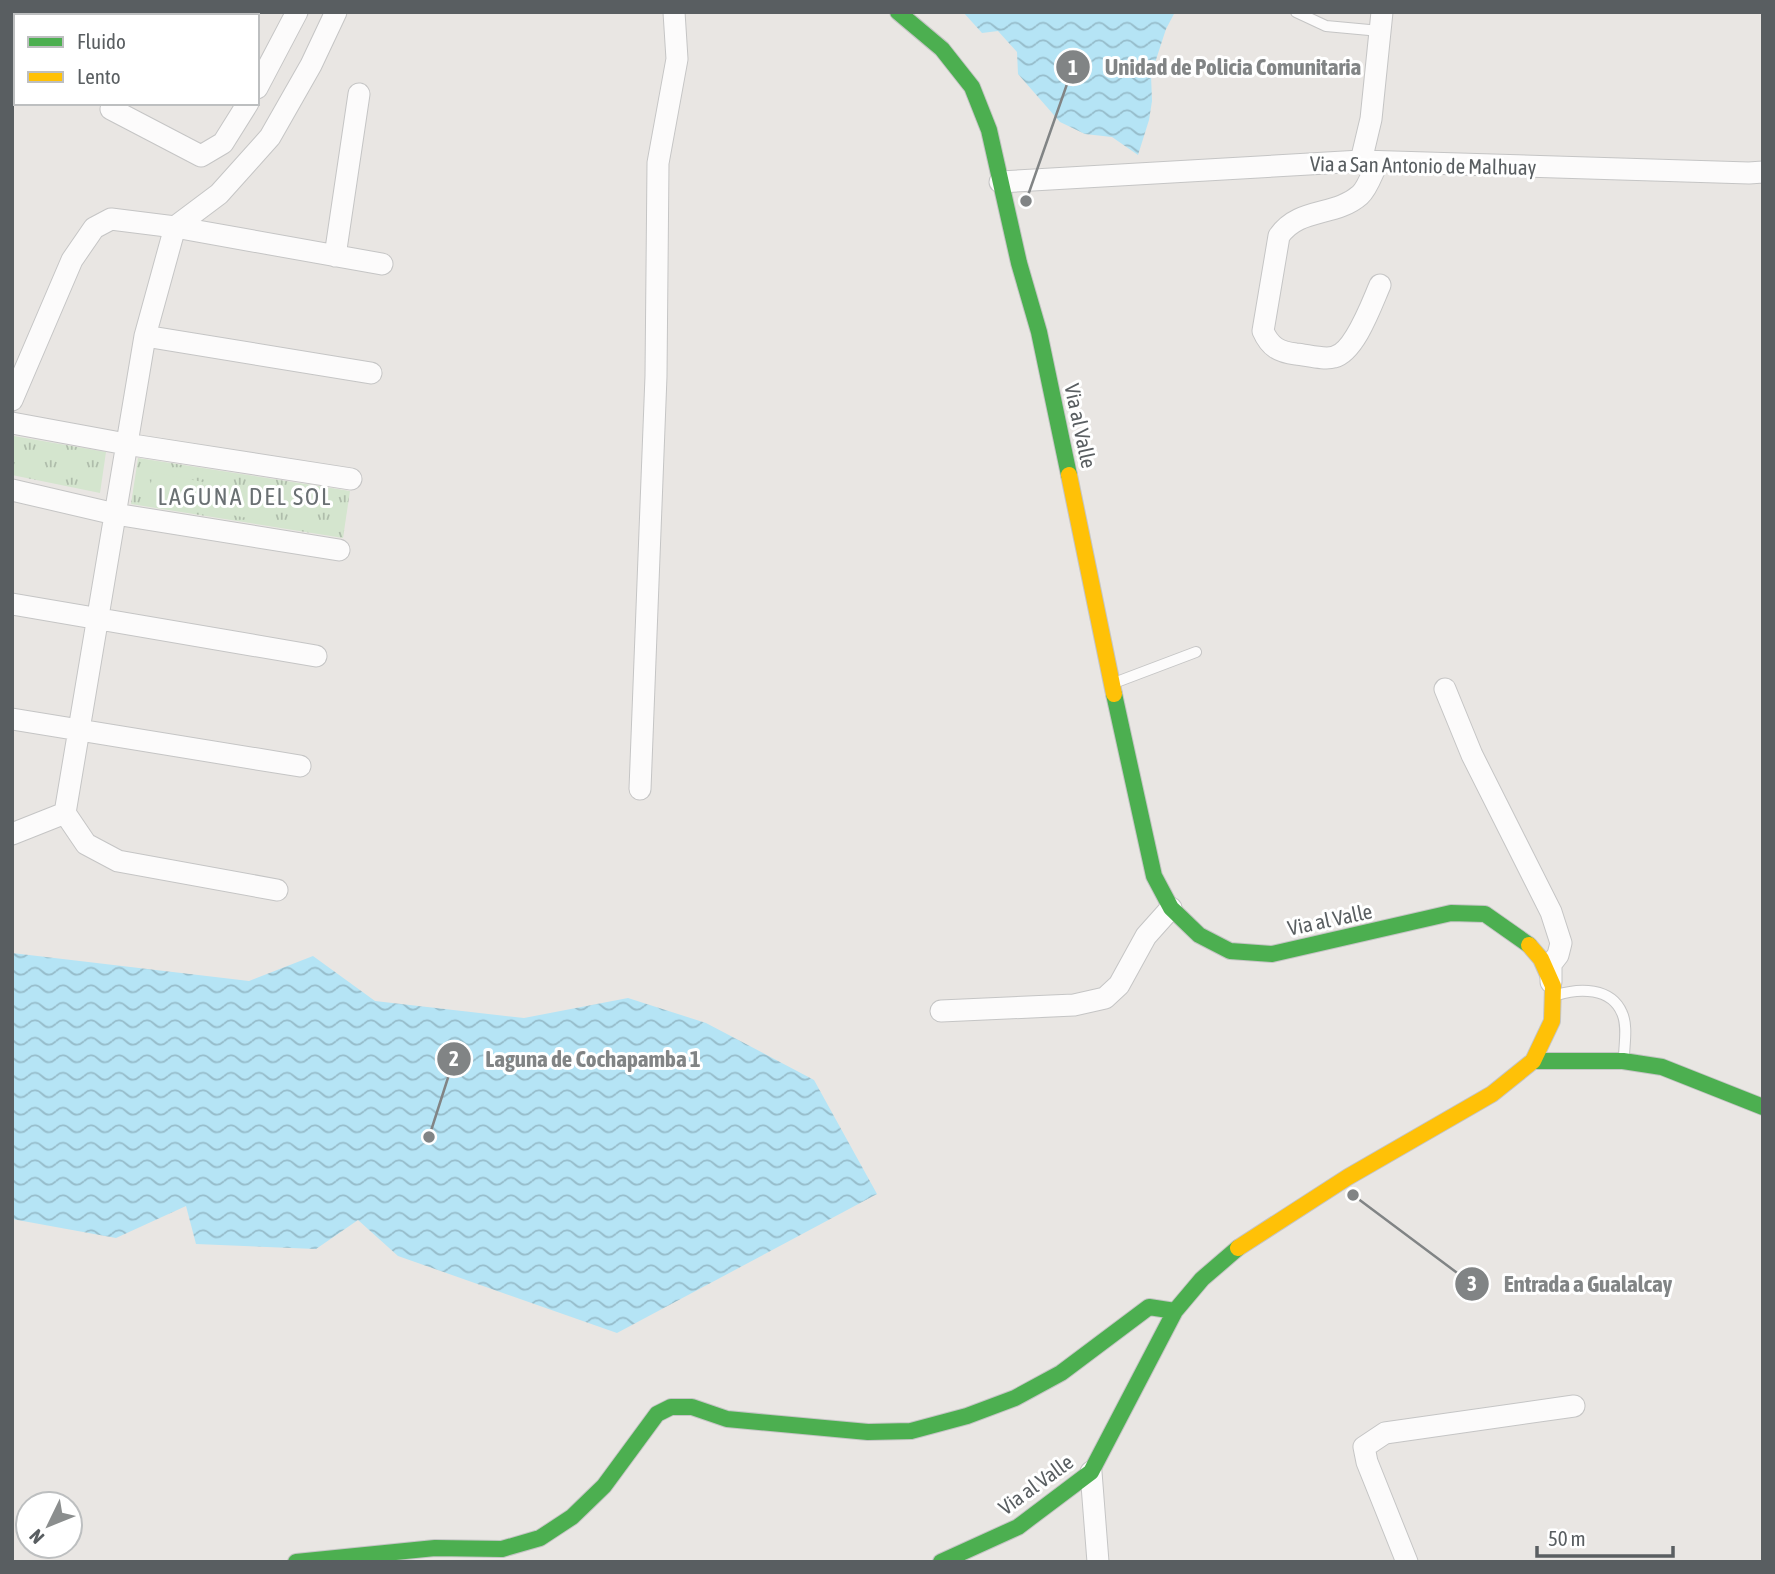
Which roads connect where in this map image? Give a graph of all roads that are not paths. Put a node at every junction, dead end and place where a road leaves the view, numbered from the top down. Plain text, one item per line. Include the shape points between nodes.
1 (297, 12) edge
2 (336, 12) edge
3 (674, 12) edge
4 (898, 12) edge
5 (1296, 12) edge
6 (1381, 21) edge
7 (259, 81) edge
8 (359, 94) dead end
9 (247, 105) edge
10 (111, 108) dead end
11 (1370, 161) junction
12 (1763, 172) edge
13 (1000, 181) junction
14 (175, 227) junction
15 (335, 256) junction
16 (382, 264) dead end
17 (1380, 285) dead end
18 (145, 336) junction
19 (371, 373) dead end
20 (12, 400) edge
21 (12, 423) edge
22 (127, 444) junction
23 (351, 479) dead end
24 (12, 490) edge
25 (115, 514) junction
26 (339, 550) dead end
27 (12, 604) edge
28 (97, 619) junction
29 (1196, 652) dead end
30 (316, 656) dead end
31 (1112, 684) junction
32 (1444, 689) dead end
33 (12, 719) edge
34 (79, 730) junction
35 (300, 766) dead end
36 (640, 789) dead end
37 (65, 813) junction
38 (12, 834) edge
39 (277, 890) dead end
40 (1171, 908) junction
41 (1552, 989) junction
42 (941, 1011) dead end
43 (1533, 1061) junction
44 (1623, 1061) junction
45 (1763, 1107) edge
46 (1175, 1311) junction
47 (1574, 1406) dead end
48 (1091, 1472) junction
49 (296, 1562) edge
50 (941, 1562) edge
51 (1098, 1562) edge
52 (1407, 1562) edge

1 - 7 street
2 - 14 street via 270,138 219,194
3 - 36 street via 677,59 658,163 656,376
4 - 13 main road, Via al Valle via 942,49 972,87 989,130
5 - 6 lane via 1326,26
6 - 11 street
8 - 15 street
9 - 10 street via 223,144 201,156
11 - 12 street, Via a San Antonio de Malhuay
11 - 13 street, Via a San Antonio de Malhuay
11 - 17 street via 1361,194 1332,211 1287,224 1279,236 1263,331 1269,345 1284,353 1334,357 1347,349 1361,328
13 - 31 main road, Via al Valle via 1039,332
14 - 15 street
14 - 18 street
14 - 20 street via 111,219 94,228 72,260
15 - 16 street
18 - 19 street
18 - 22 street
21 - 22 street
22 - 23 street
22 - 25 street
24 - 25 street
25 - 26 street
25 - 28 street
27 - 28 street
28 - 30 street
28 - 34 street
29 - 31 lane
31 - 40 main road, Via al Valle via 1154,876
32 - 41 street via 1551,912 1561,943 1551,964
33 - 34 street
34 - 35 street
34 - 37 street
37 - 38 street
37 - 39 street via 86,844 118,861
40 - 41 main road, Via al Valle via 1199,935 1230,951 1272,954 1451,913 1485,914 1525,940 1541,960
40 - 42 street via 1146,936 1118,985 1105,998 1074,1005
41 - 43 main road, Via al Valle via 1552,1021
41 - 44 lane via 1601,994 1615,1003 1625,1023
43 - 44 main road
43 - 46 main road, Via al Valle via 1492,1094 1241,1245 1202,1279
44 - 45 main road via 1662,1067
46 - 48 main road, Via al Valle
46 - 49 main road via 1149,1307 1061,1373 1015,1398 911,1431 868,1432 727,1419 692,1407 671,1406 657,1414 604,1486 572,1517 540,1538 502,1549 435,1548
47 - 52 street via 1385,1433 1364,1447
48 - 50 main road, Via al Valle via 1018,1527
48 - 51 street

